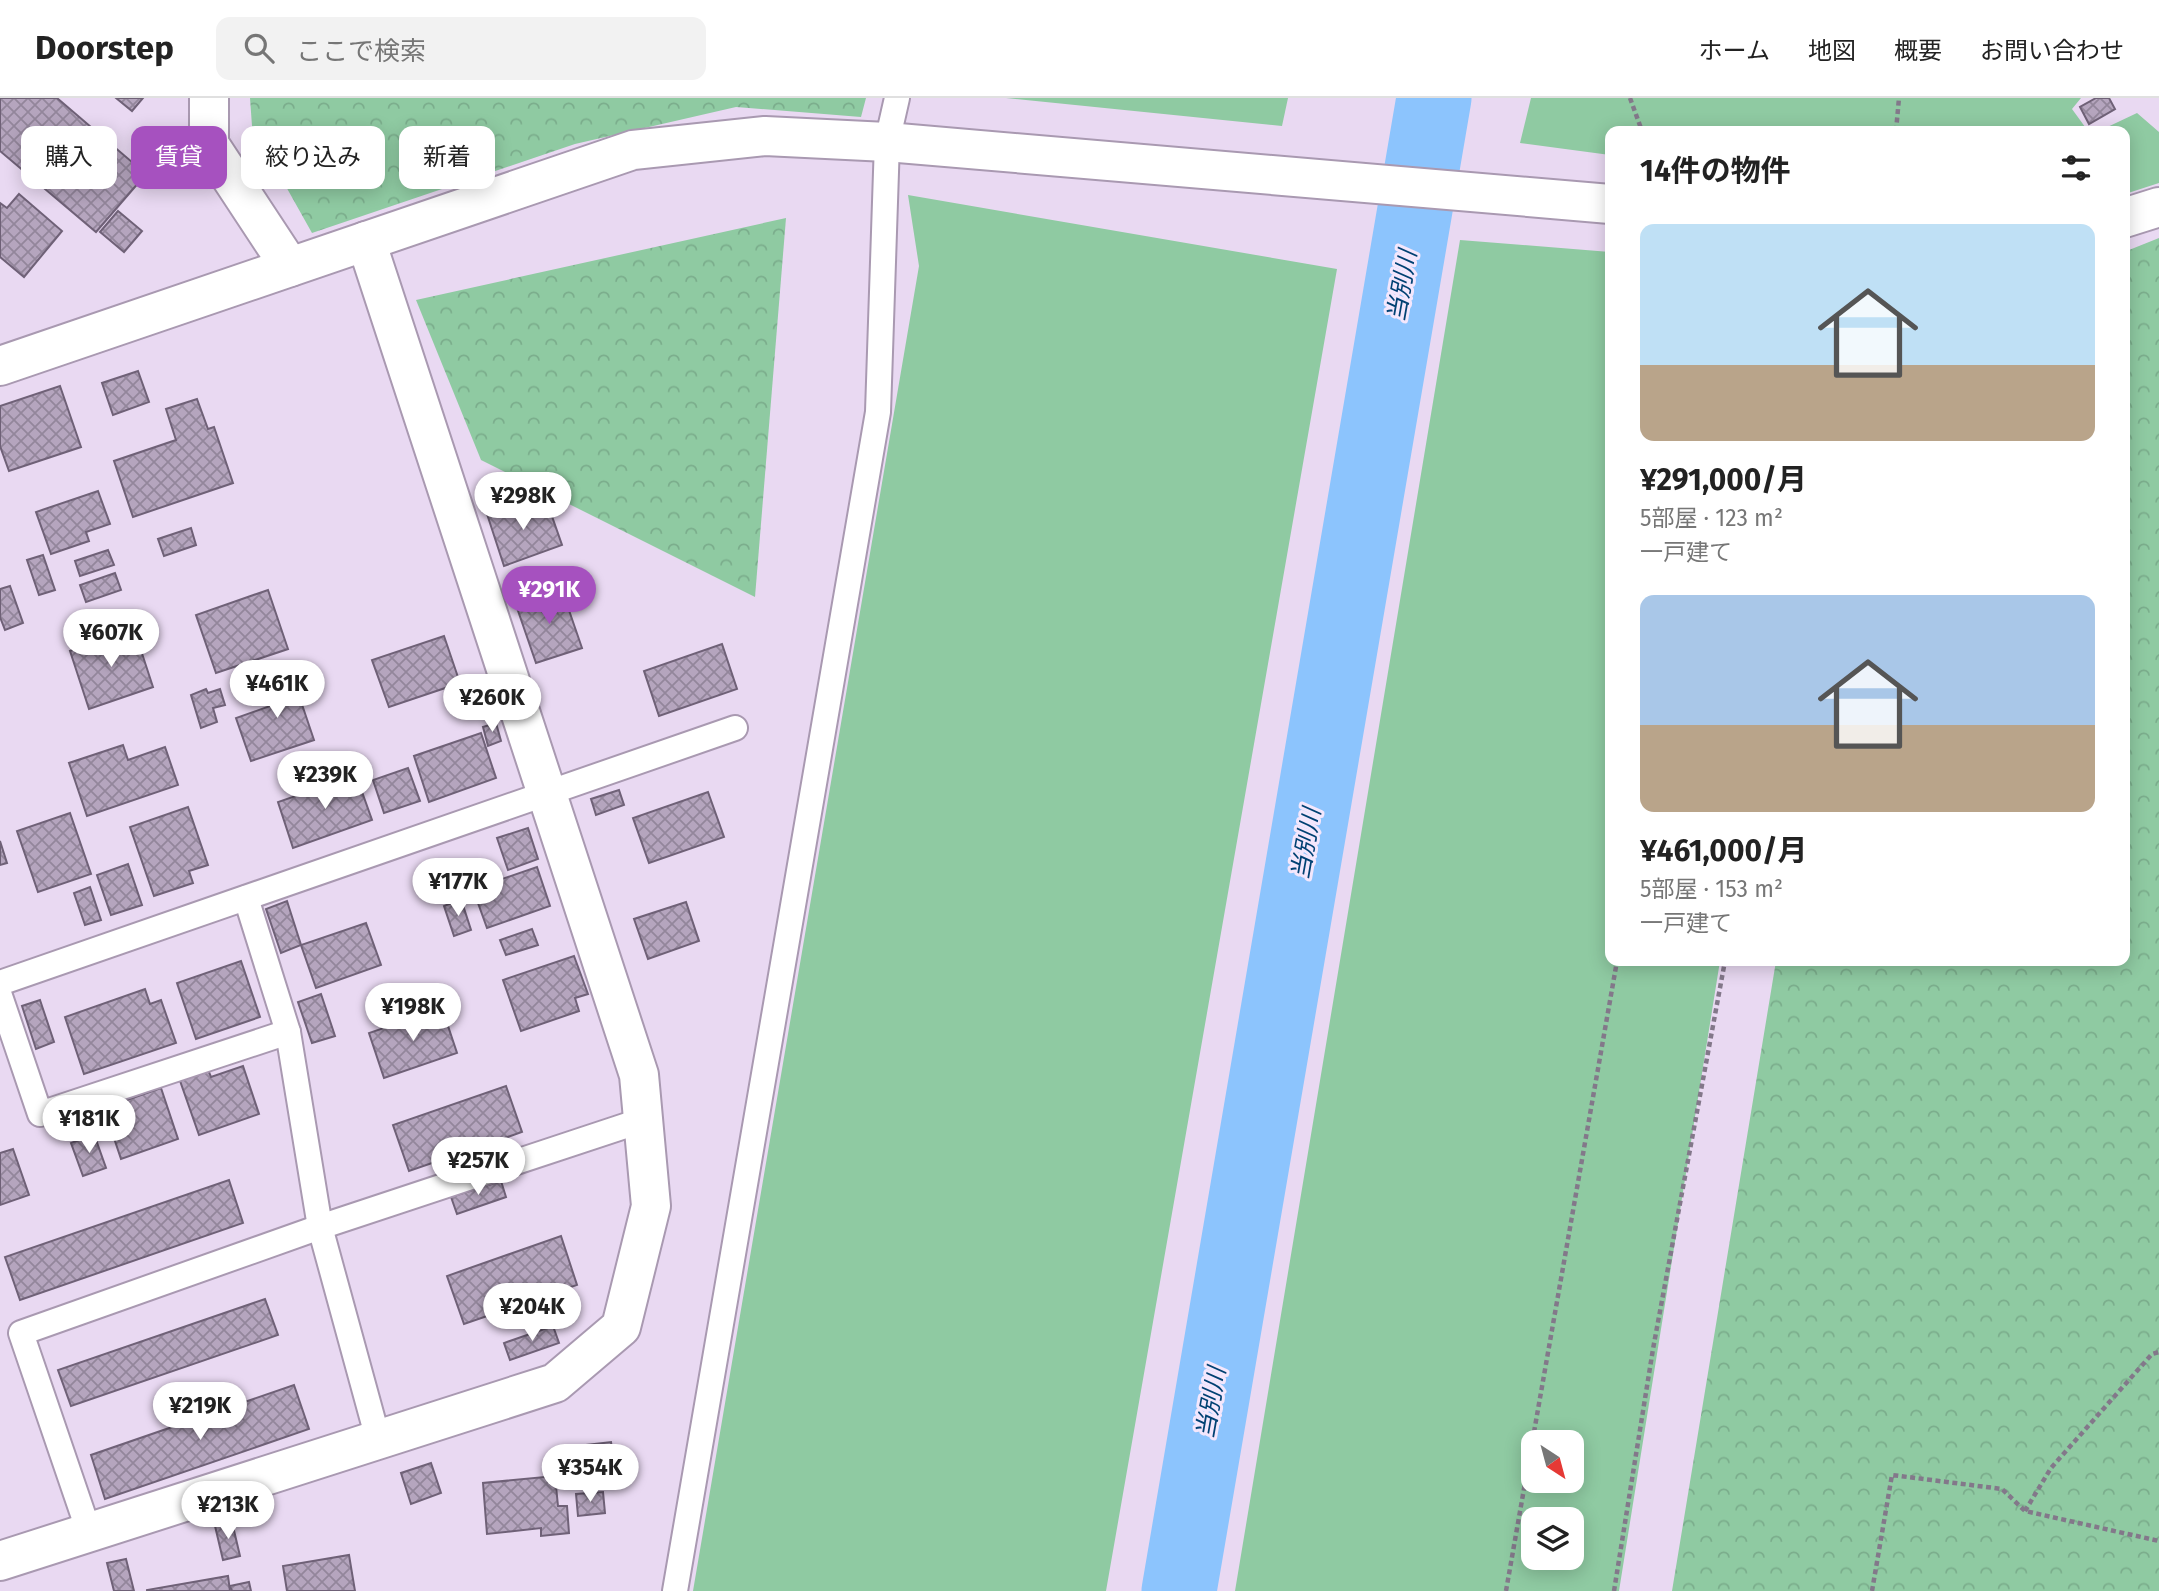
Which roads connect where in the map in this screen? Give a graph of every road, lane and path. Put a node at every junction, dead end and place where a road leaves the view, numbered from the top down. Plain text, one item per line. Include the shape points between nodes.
1 (209, 98) edge
2 (897, 98) edge
3 (1630, 98) edge
4 (1899, 98) edge
5 (1640, 126) edge
6 (1896, 126) edge
7 (887, 142) junction
8 (1605, 204) edge
9 (2159, 207) edge
10 (2130, 216) edge
11 (366, 241) junction
12 (290, 267) junction
13 (0, 366) edge
14 (735, 728) dead end
15 (547, 793) junction
16 (246, 898) junction
17 (1615, 966) edge
18 (1724, 966) edge
19 (0, 983) edge
20 (0, 996) edge
21 (288, 1032) junction
22 (643, 1120) junction
23 (320, 1227) junction
24 (2159, 1352) edge
25 (378, 1439) junction
26 (2025, 1511) junction
27 (89, 1532) junction
28 (2159, 1541) edge
29 (0, 1561) edge
30 (675, 1591) edge
31 (1506, 1591) edge
32 (1614, 1591) edge
33 (1872, 1591) edge

1 - 12 street via 209,144
2 - 7 lane
3 - 5 path
4 - 6 path
7 - 8 street
7 - 11 street via 765,136 633,150
7 - 30 lane via 878,412
9 - 10 street
11 - 12 street
11 - 15 street
12 - 13 street
14 - 15 lane
15 - 16 lane
15 - 22 street via 639,1075
16 - 19 lane
16 - 21 lane
17 - 31 path
18 - 32 path via 1653,1349
20 - 21 lane via 40,1114
21 - 23 lane
22 - 23 lane
22 - 25 street via 651,1206 621,1327 555,1383
23 - 25 lane
23 - 27 lane via 21,1333
24 - 26 path via 2152,1354 2051,1468
25 - 27 street
26 - 28 path
26 - 33 path via 2002,1489 1892,1475
27 - 29 street

